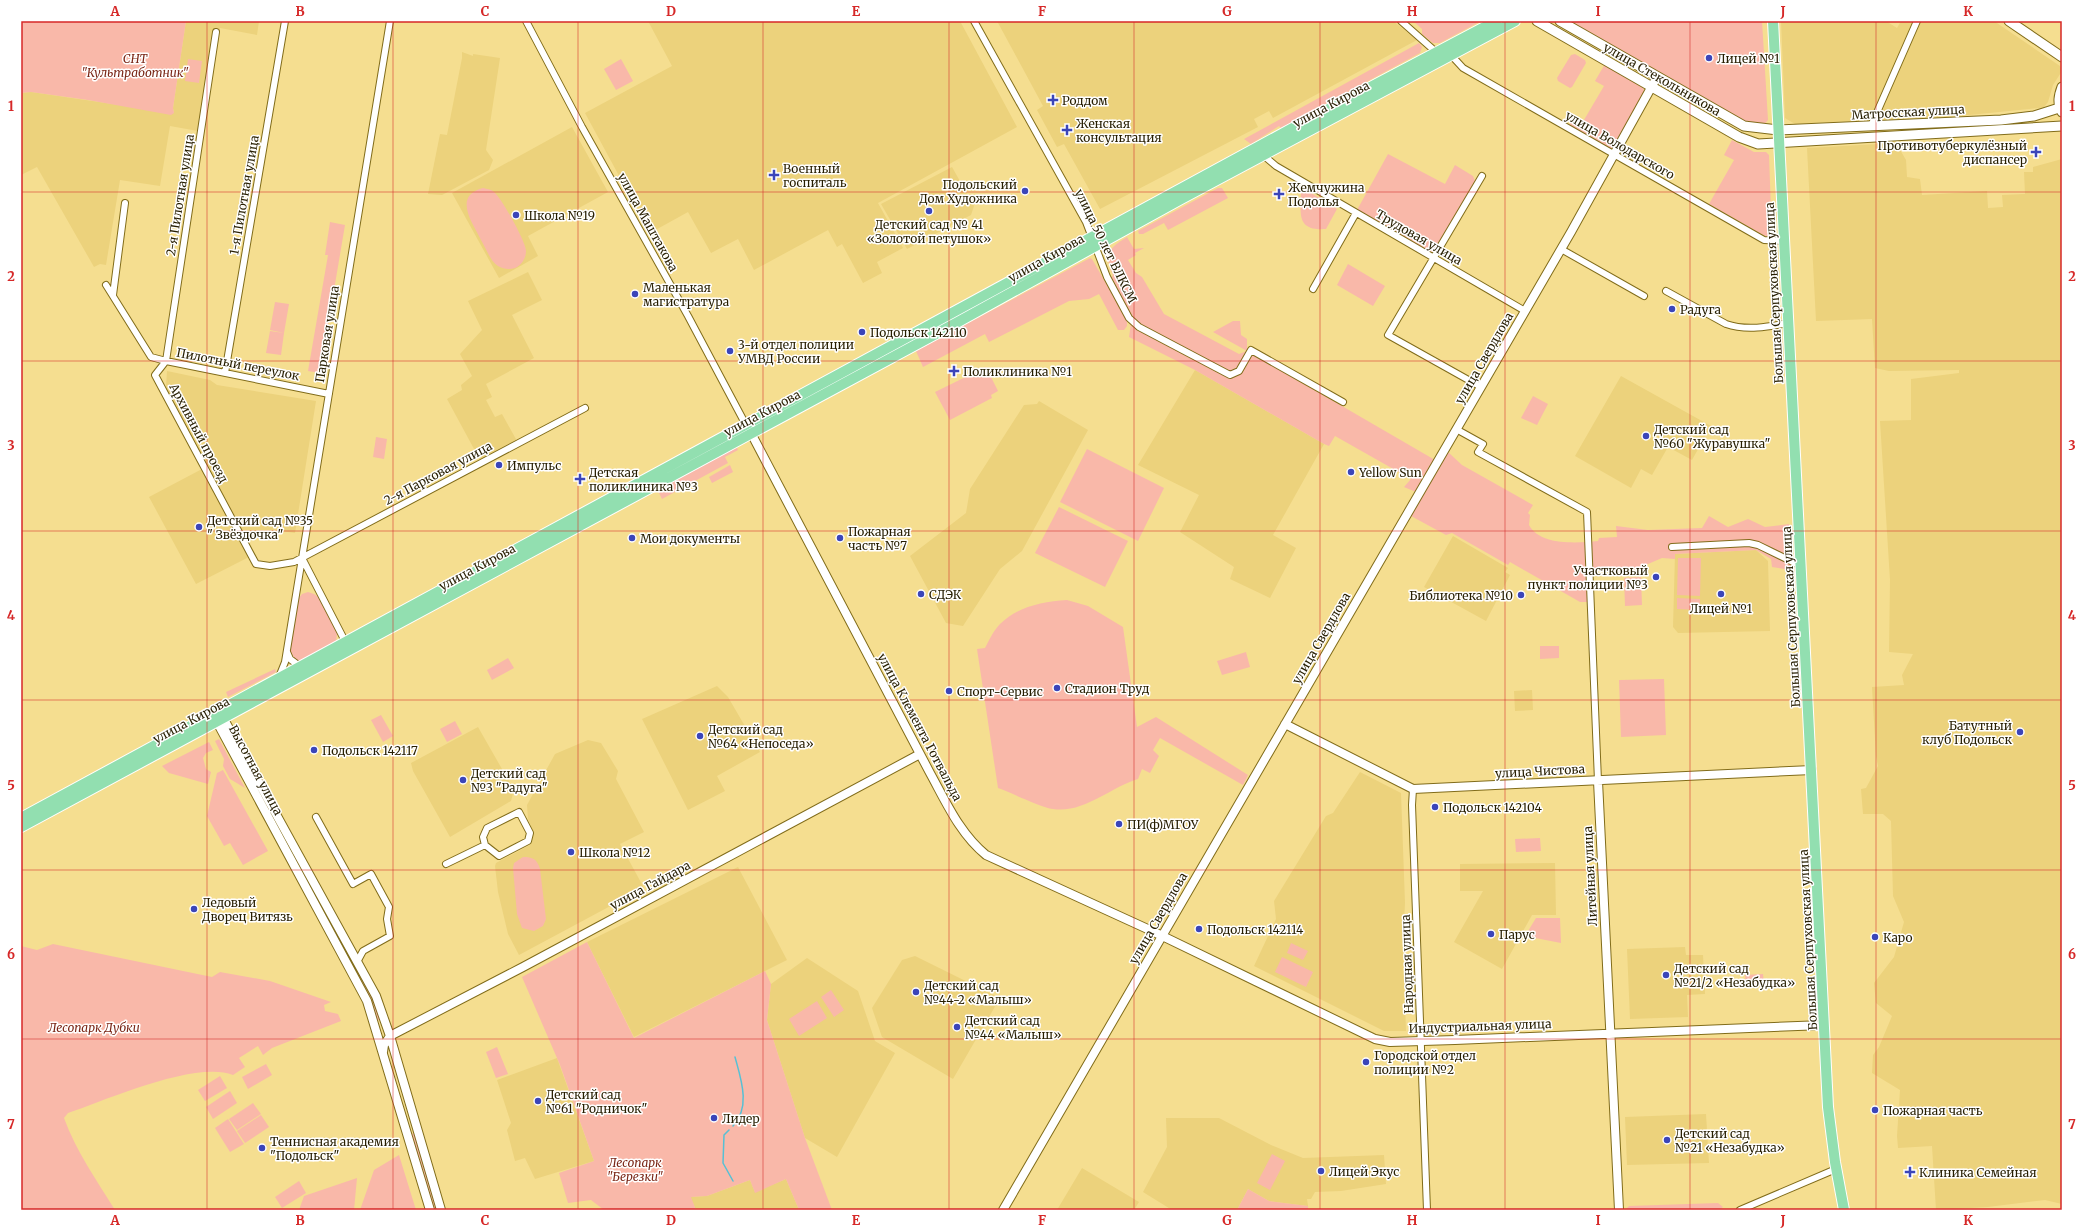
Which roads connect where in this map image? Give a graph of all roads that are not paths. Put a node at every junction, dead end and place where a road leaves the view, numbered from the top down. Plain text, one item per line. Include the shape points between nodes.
1 (285, 21) edge
2 (390, 21) edge
3 (974, 21) edge
4 (1401, 21) edge
5 (1496, 21) edge
6 (1515, 21) edge
7 (1537, 21) edge
8 (1560, 21) edge
9 (1773, 21) edge
10 (1917, 21) edge
11 (2009, 21) edge
12 (529, 22) edge
13 (216, 32) dead end
14 (1444, 55) junction
15 (2062, 56) edge
16 (1656, 77) junction
17 (1651, 87) junction
18 (2062, 87) edge
19 (2061, 110) edge
20 (1330, 114) junction
21 (1871, 126) junction
22 (2062, 126) edge
23 (1757, 129) joint
24 (1778, 130) junction
25 (1779, 144) junction
26 (1614, 154) junction
27 (1263, 155) junction
28 (1248, 158) junction
29 (1482, 176) dead end
30 (125, 203) dead end
31 (1356, 212) junction
32 (1093, 241) junction
33 (1784, 241) junction
34 (1561, 249) junction
35 (1433, 258) junction
36 (106, 285) dead end
37 (1313, 289) dead end
38 (1666, 291) dead end
39 (113, 295) junction
40 (1644, 296) dead end
41 (1525, 311) junction
42 (1788, 323) junction
43 (166, 361) junction
44 (225, 373) junction
45 (1481, 387) junction
46 (329, 394) junction
47 (1343, 402) dead end
48 (585, 408) dead end
49 (748, 429) junction
50 (1456, 429) junction
51 (1672, 547) dead end
52 (302, 558) junction
53 (1801, 566) junction
54 (347, 646) junction
55 (287, 650) junction
56 (298, 667) junction
57 (313, 670) junction
58 (279, 677) junction
59 (219, 716) junction
60 (1284, 724) junction
61 (920, 754) junction
62 (1812, 770) junction
63 (1598, 781) junction
64 (1413, 789) junction
65 (316, 817) dead end
66 (21, 818) edge
67 (21, 827) edge
68 (290, 840) junction
69 (282, 844) junction
70 (485, 845) junction
71 (446, 864) dead end
72 (1161, 935) junction
73 (344, 939) junction
74 (336, 943) junction
75 (357, 962) junction
76 (1824, 1025) junction
77 (376, 1028) junction
78 (1611, 1033) junction
79 (390, 1036) junction
80 (1422, 1041) junction
81 (383, 1052) junction
82 (410, 1106) junction
83 (400, 1109) junction
84 (1836, 1169) junction
85 (430, 1210) edge
86 (441, 1210) edge
87 (1003, 1210) edge
88 (1427, 1210) edge
89 (1619, 1210) edge
90 (1740, 1210) edge
91 (1844, 1210) edge

1 - 44 street, 1-я Пилотная улица
2 - 46 street, Парковая улица
3 - 32 street, улица 50 лет ВЛКСМ via 1082,216
4 - 14 street, улица Володарского
5 - 14 main road, улица Кирова
6 - 14 main road, улица Кирова
7 - 17 main road, улица Стекольникова
8 - 16 main road, улица Стекольникова
9 - 24 main road, Большая Серпуховская улица
10 - 21 street
11 - 15 main road
12 - 49 street, улица Маштакова via 582,127
13 - 43 street, 2-я Пилотная улица
14 - 20 main road, улица Кирова
14 - 26 street, улица Володарского
16 - 17 street, улица Свердлова
16 - 23 main road, улица Стекольникова via 1744,126
17 - 25 main road, улица Стекольникова via 1739,137 1758,144
17 - 26 street, улица Свердлова
18 - 19 main road via 2058,97
19 - 21 main road, Матросская улица via 2001,120
20 - 27 main road, улица Кирова
20 - 28 main road, улица Кирова
21 - 24 main road, Матросская улица
22 - 25 main road, Матросская улица
23 - 24 main road, Матросская улица
24 - 25 main road, Большая Серпуховская улица
25 - 33 main road, Большая Серпуховская улица
26 - 33 street, улица Володарского via 1764,240
26 - 34 street, улица Свердлова
27 - 28 main road, улица Кирова
27 - 31 street, Трудовая улица via 1276,166
28 - 32 main road, улица Кирова
29 - 35 street
30 - 39 street
31 - 35 street, Трудовая улица
31 - 37 street
32 - 47 street, улица 50 лет ВЛКСМ via 1114,291 1129,318 1139,327 1230,375 1239,372 1251,350
32 - 49 main road, улица Кирова via 958,322
33 - 42 main road, Большая Серпуховская улица
34 - 40 street
34 - 41 street, улица Свердлова
35 - 41 street, Трудовая улица
35 - 45 street via 1388,335
36 - 39 street
38 - 42 street via 1736,328 1768,327
39 - 43 street via 151,357
41 - 45 street, улица Свердлова
42 - 53 main road, Большая Серпуховская улица
43 - 44 street, Пилотный переулок
43 - 52 street, Архивный проезд via 155,375 256,564 270,566
44 - 46 street, Пилотный переулок
45 - 50 street, улица Свердлова
46 - 52 street, Парковая улица
48 - 52 street, 2-я Парковая улица
49 - 54 main road, улица Кирова
49 - 61 street, улица Клемента Готвальда
50 - 60 street, улица Свердлова
50 - 63 street, Литейная улица via 1483,444 1478,452 1587,512
51 - 53 street via 1749,543
52 - 54 street
52 - 55 street, Парковая улица
53 - 62 main road, Большая Серпуховская улица
54 - 56 main road, улица Кирова
54 - 57 main road, улица Кирова
55 - 56 street via 290,659
55 - 58 street, Парковая улица
56 - 57 street
56 - 58 main road, улица Кирова
57 - 59 main road, улица Кирова
58 - 59 main road, улица Кирова
59 - 66 main road, улица Кирова
59 - 67 main road, улица Кирова
59 - 68 street, Высотная улица
59 - 69 street, Высотная улица
60 - 64 street, улица Чистова
60 - 72 street, улица Свердлова
61 - 72 street, улица Клемента Готвальда via 972,845 986,855
61 - 79 street, улица Гайдара
62 - 63 street, улица Чистова
62 - 76 main road, Большая Серпуховская улица
63 - 64 street, улица Чистова
63 - 78 street, Литейная улица
64 - 80 street, Народная улица
65 - 75 street via 353,884 371,874 389,907 387,919 390,936 363,951
68 - 69 street
68 - 73 street, Высотная улица
69 - 74 street, Высотная улица
70 - 70 street via 483,837 487,828 519,812 530,833 528,841 500,856
70 - 71 street
72 - 80 street, Индустриальная улица via 1375,1039 1390,1042
72 - 87 street, улица Свердлова
73 - 74 street
73 - 75 street, Высотная улица
74 - 77 street, Высотная улица via 367,1001
75 - 79 street, Высотная улица via 376,996
76 - 78 street, Индустриальная улица
76 - 84 main road, Большая Серпуховская улица via 1828,1107
77 - 79 street via 380,1033
77 - 81 street, Высотная улица
78 - 80 street, Индустриальная улица
78 - 89 street, Литейная улица
79 - 81 street
79 - 82 street, Высотная улица
80 - 88 street, Народная улица
81 - 83 street, Высотная улица
82 - 83 street
82 - 86 street, Высотная улица
83 - 85 street, Высотная улица
84 - 90 street
84 - 91 main road, Большая Серпуховская улица

